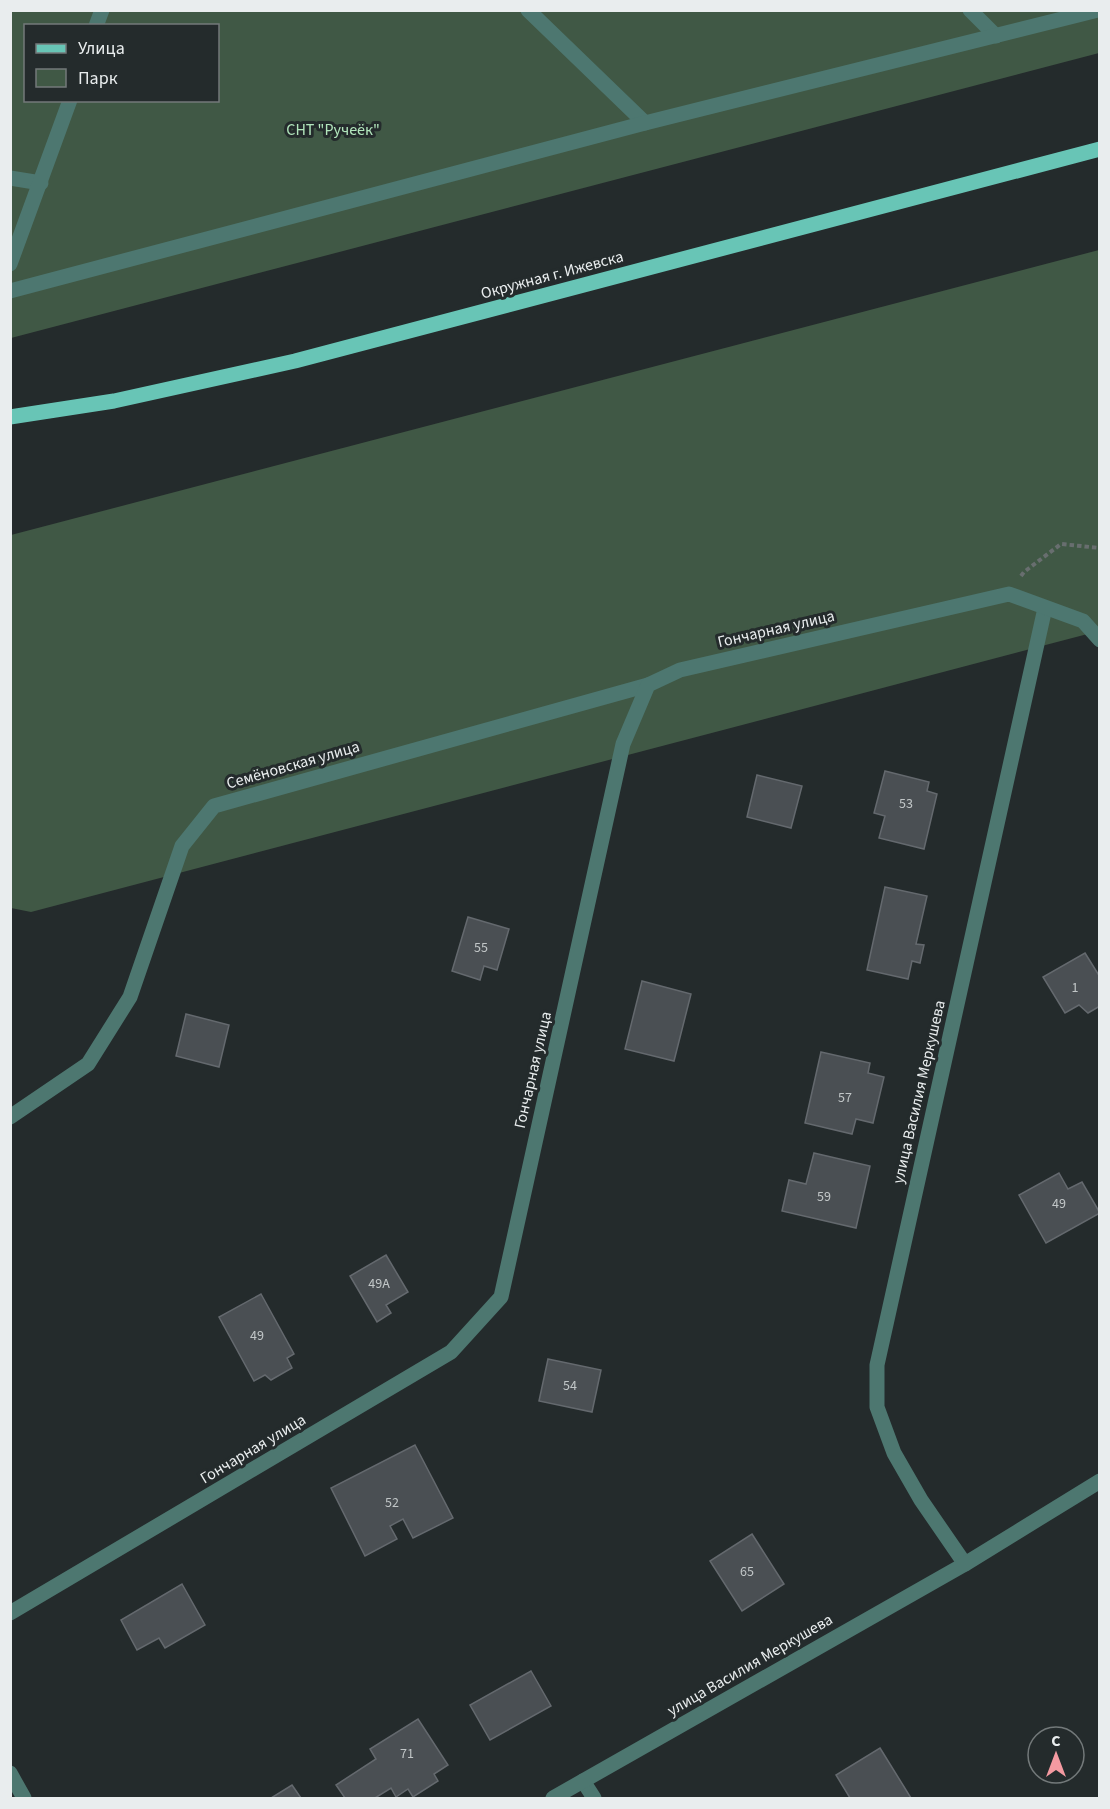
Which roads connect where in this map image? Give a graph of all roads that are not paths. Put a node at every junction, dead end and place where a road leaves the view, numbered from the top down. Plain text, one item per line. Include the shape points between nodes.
1 (528, 10) edge
2 (970, 10) edge
3 (1098, 10) edge
4 (996, 36) junction
5 (69, 102) edge
6 (645, 123) junction
7 (1100, 149) edge
8 (10, 178) edge
9 (41, 183) junction
10 (10, 264) edge
11 (10, 291) edge
12 (10, 417) edge
13 (1045, 608) junction
14 (1100, 640) edge
15 (648, 685) junction
16 (10, 1117) edge
17 (1100, 1481) edge
18 (965, 1564) junction
19 (10, 1613) edge
20 (10, 1773) edge
21 (583, 1781) junction
22 (24, 1798) edge
23 (553, 1798) edge
24 (594, 1798) edge

1 - 6 street
2 - 4 street
3 - 4 street
4 - 6 street
5 - 9 street
6 - 11 street
7 - 12 main road, Окружная г. Ижевска via 295,361 114,401
8 - 9 street
9 - 10 street
13 - 14 street via 1083,621
13 - 15 street, Гончарная улица via 1009,594 680,670
13 - 18 street, улица Василия Меркушева via 877,1365 877,1407 894,1453
15 - 16 street, Семёновская улица via 214,806 182,846 130,997 88,1064
15 - 19 street, Гончарная улица via 624,744 501,1296 451,1352
17 - 18 street, улица Василия Меркушева
18 - 21 street, улица Василия Меркушева
20 - 22 street
21 - 23 street, улица Василия Меркушева
21 - 24 street

